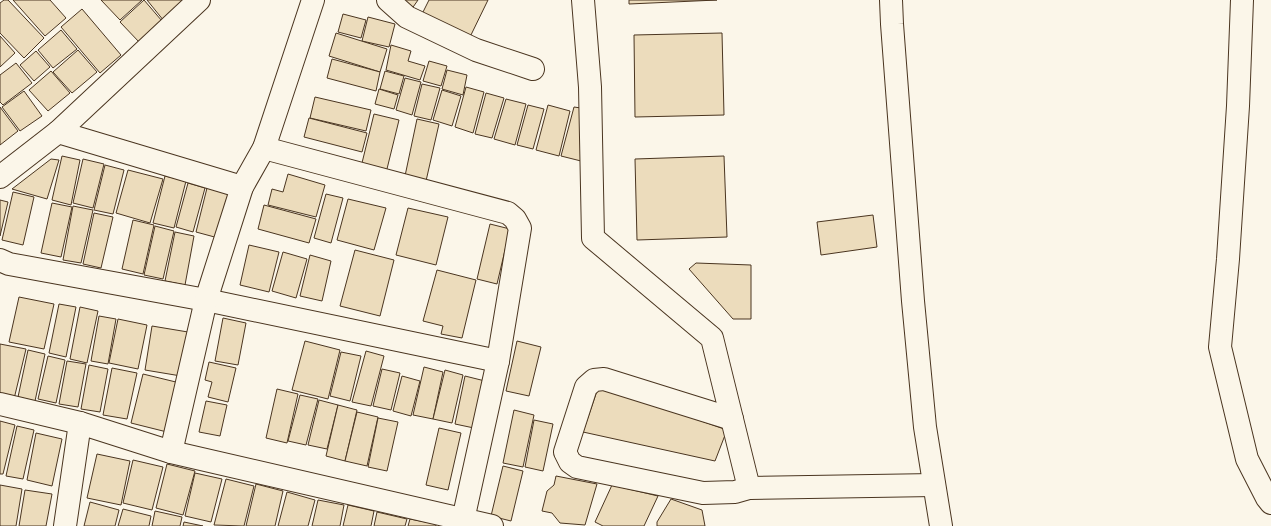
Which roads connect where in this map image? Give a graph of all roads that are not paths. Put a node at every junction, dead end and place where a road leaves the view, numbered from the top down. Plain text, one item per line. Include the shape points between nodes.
1 (199, 0) edge
2 (313, 0) edge
3 (388, 0) edge
4 (583, 0) edge
5 (892, 0) edge
6 (1242, 0) edge
7 (533, 68) dead end
8 (58, 132) junction
9 (264, 148) junction
10 (0, 177) edge
11 (242, 187) junction
12 (0, 260) edge
13 (206, 300) junction
14 (498, 361) junction
15 (0, 404) edge
16 (732, 419) junction
17 (80, 423) junction
18 (171, 452) junction
19 (934, 485) junction
20 (749, 488) junction
21 (1271, 503) edge
22 (463, 520) junction
23 (65, 526) edge
24 (492, 526) edge
25 (941, 526) edge

1 - 8 street
2 - 9 street
3 - 7 street via 407,17 476,50
4 - 16 street via 590,87 593,238 712,338
5 - 19 street via 913,301 925,427
6 - 21 street via 1230,236 1220,347 1247,459
8 - 10 street
8 - 11 street
9 - 11 street
9 - 14 street via 508,212 520,228
11 - 13 street
12 - 13 street via 9,264
13 - 14 street
13 - 18 street
14 - 22 street
15 - 17 street
16 - 20 street
16 - 20 street via 604,379 594,380 586,387 565,452 570,462 577,467 703,493 735,492
17 - 18 street
17 - 23 street
18 - 22 street
19 - 20 street
19 - 25 street
22 - 24 street

